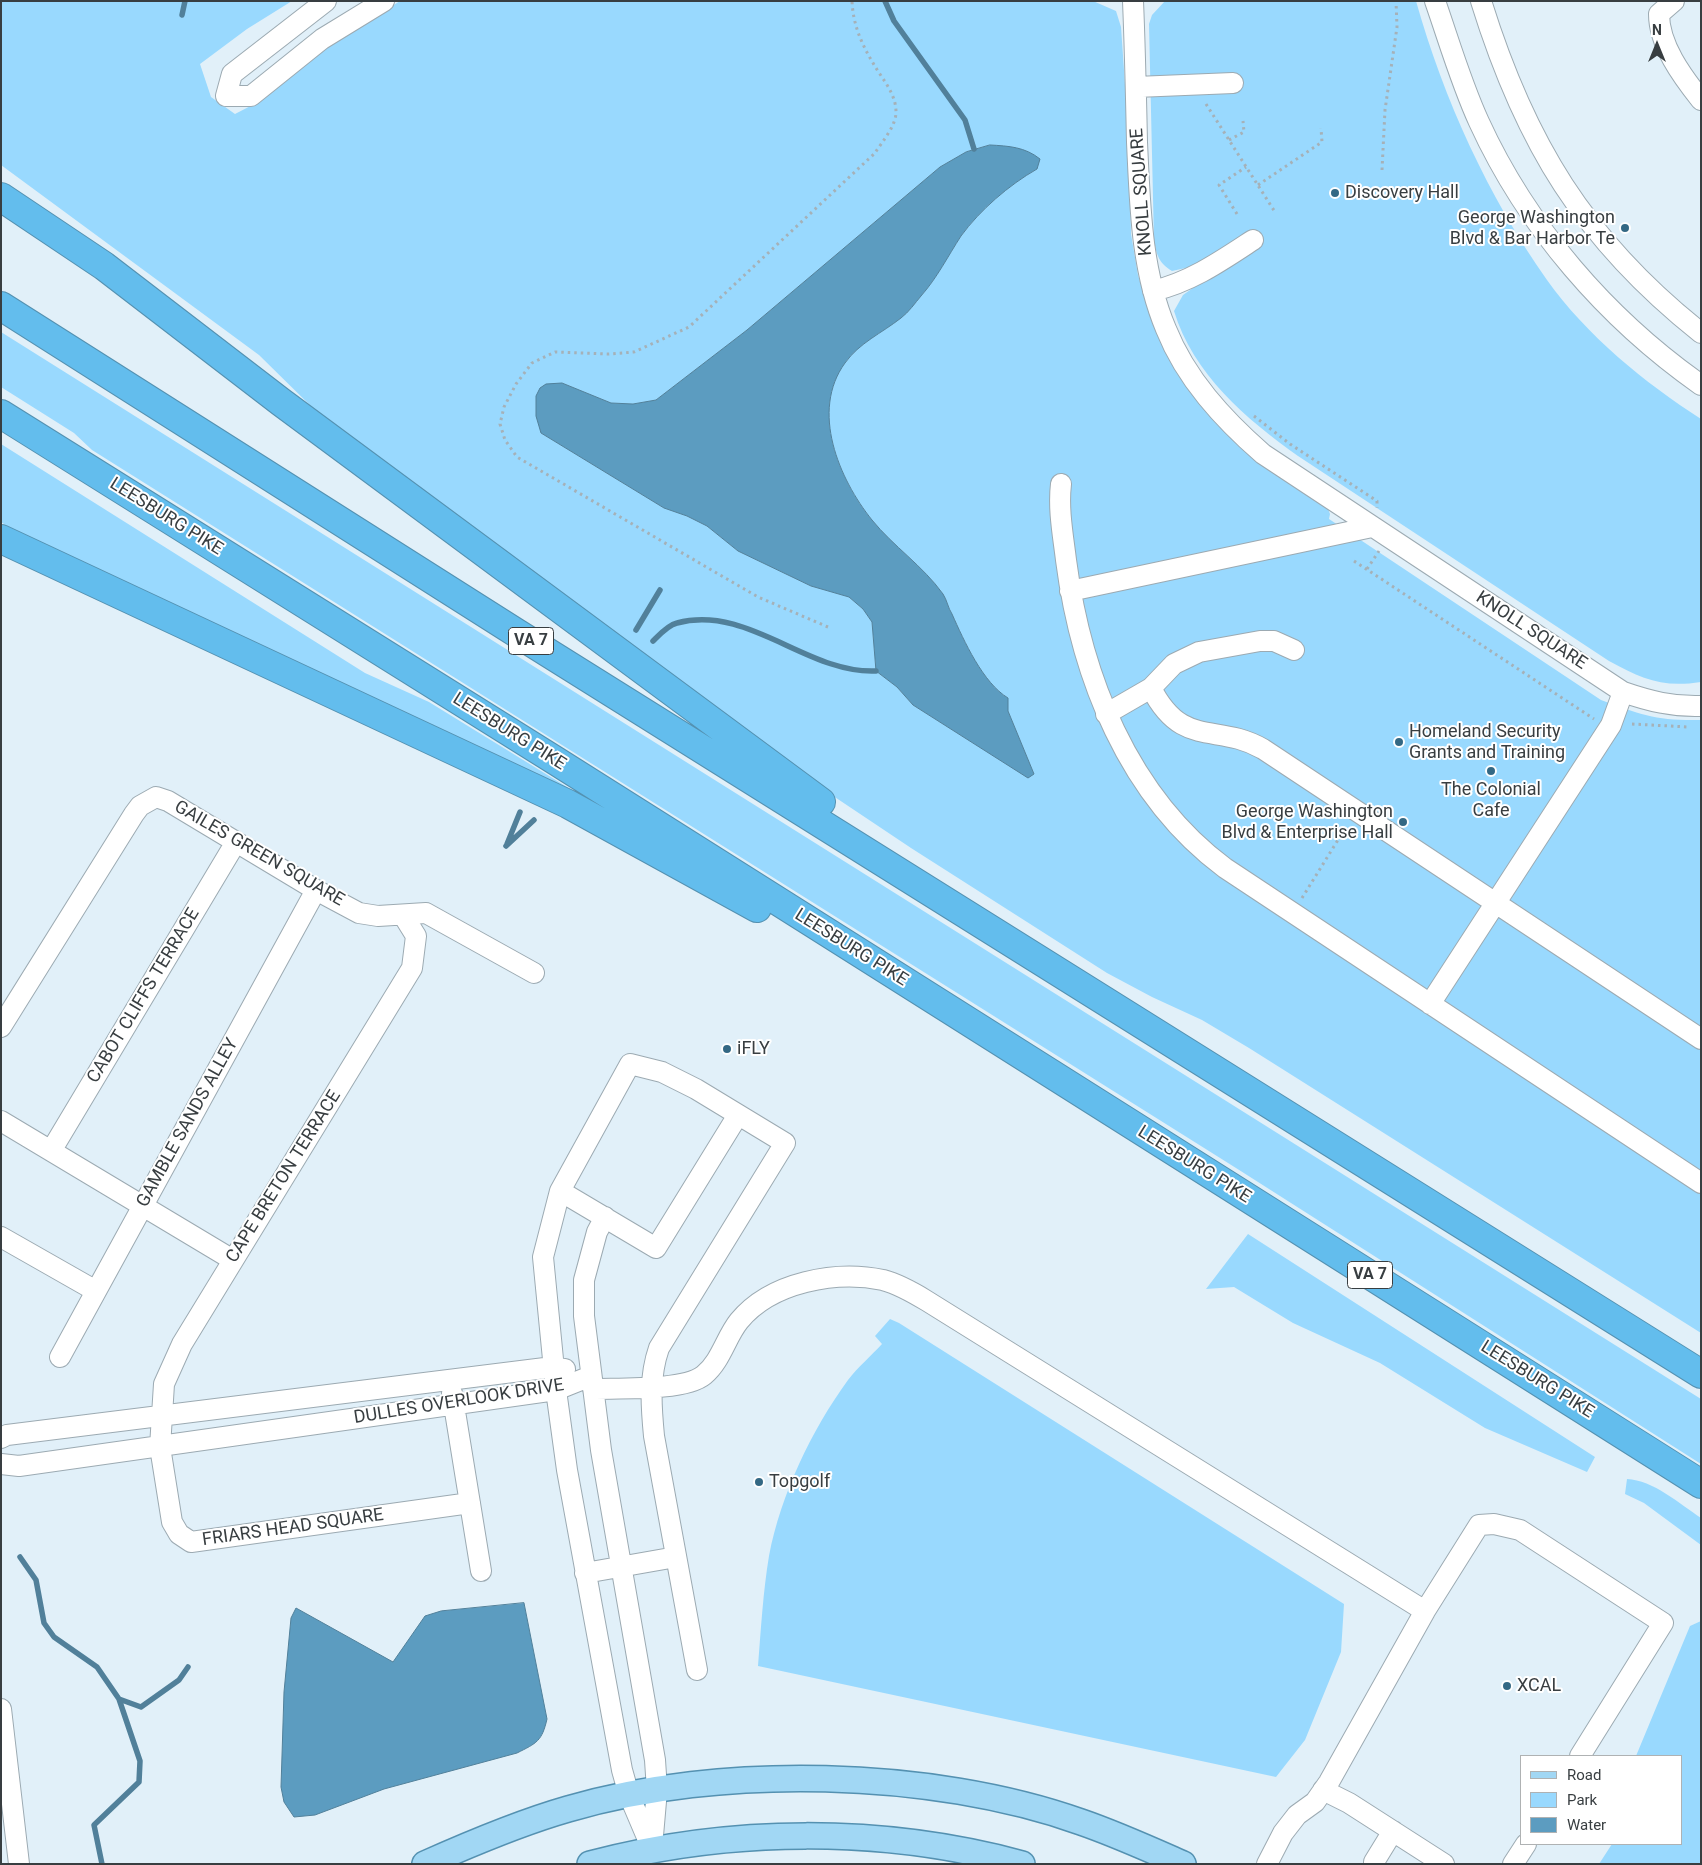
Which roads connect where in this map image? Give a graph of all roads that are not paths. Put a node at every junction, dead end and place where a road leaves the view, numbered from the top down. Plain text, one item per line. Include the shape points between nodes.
1 (326, 1) edge
2 (384, 1) edge
3 (1133, 1) edge
4 (1434, 1) edge
5 (1481, 1) edge
6 (1674, 1) edge
7 (1233, 83) dead end
8 (1136, 86) junction
9 (1701, 100) edge
10 (1, 176) edge
11 (1, 197) edge
12 (1253, 240) dead end
13 (104, 266) junction
14 (1153, 291) junction
15 (1, 306) edge
16 (1701, 333) edge
17 (1701, 385) edge
18 (1, 414) edge
19 (1060, 484) dead end
20 (1376, 529) junction
21 (1, 539) edge
22 (1070, 591) junction
23 (1294, 650) dead end
24 (1151, 688) junction
25 (1624, 692) junction
26 (1701, 706) edge
27 (1106, 714) junction
28 (236, 842) junction
29 (316, 890) junction
30 (1496, 904) junction
31 (403, 915) junction
32 (1063, 973) junction
33 (534, 974) dead end
34 (1430, 1004) junction
35 (1, 1027) edge
36 (1701, 1039) edge
37 (1039, 1067) junction
38 (738, 1115) junction
39 (1, 1121) edge
40 (51, 1151) junction
41 (1701, 1183) edge
42 (560, 1191) junction
43 (143, 1206) junction
44 (605, 1217) junction
45 (1, 1237) edge
46 (233, 1260) junction
47 (96, 1291) junction
48 (60, 1357) dead end
49 (553, 1366) junction
50 (1701, 1374) edge
51 (449, 1380) junction
52 (592, 1382) junction
53 (652, 1386) junction
54 (556, 1390) junction
55 (454, 1405) junction
56 (161, 1416) junction
57 (1, 1438) edge
58 (160, 1447) junction
59 (1, 1464) edge
60 (1701, 1484) edge
61 (470, 1503) junction
62 (676, 1557) junction
63 (622, 1567) junction
64 (481, 1571) dead end
65 (585, 1573) junction
66 (1424, 1611) junction
67 (697, 1670) dead end
68 (1, 1709) edge
69 (1581, 1755) edge
70 (658, 1790) junction
71 (1323, 1790) junction
72 (629, 1795) junction
73 (1393, 1831) junction
74 (1525, 1845) edge
75 (652, 1849) junction
76 (1374, 1862) dead end
77 (19, 1864) edge
78 (425, 1864) edge
79 (590, 1864) edge
80 (1022, 1864) edge
81 (1183, 1864) edge
82 (1267, 1864) edge
83 (1444, 1864) edge
84 (1513, 1864) edge

1 - 2 street via 232,74 226,96 251,96 322,39
3 - 8 street, KNOLL SQUARE
4 - 17 street via 1478,121 1528,207 1596,294 1660,354
5 - 16 street via 1511,88 1534,137 1567,191 1604,242 1641,282
6 - 9 street via 1659,14 1659,27 1677,64
7 - 8 street
8 - 14 street, KNOLL SQUARE via 1140,212
10 - 13 highway
11 - 13 highway
12 - 14 street via 1200,274 1176,286
13 - 32 highway via 281,402 736,740
14 - 20 street, KNOLL SQUARE via 1166,329 1182,361 1232,426 1263,454
15 - 32 highway, VA 7 via 515,632
18 - 37 highway, LEESBURG PIKE / VA 7
19 - 22 street via 1060,515
20 - 22 street
20 - 25 street, KNOLL SQUARE
21 - 37 highway via 568,804
22 - 27 street via 1090,670
23 - 24 street via 1274,641 1260,641 1199,652 1174,664
24 - 27 street
24 - 30 street via 1164,710 1188,729 1258,746
25 - 26 street, KNOLL SQUARE via 1647,701
25 - 30 street
27 - 34 street via 1141,777 1201,849
28 - 29 street, GAILES GREEN SQUARE
28 - 35 street, GAILES GREEN SQUARE via 168,801 156,797 140,806
28 - 40 street, CABOT CLIFFS TERRACE
29 - 31 street, GAILES GREEN SQUARE via 359,913
29 - 43 street, GAMBLE SANDS ALLEY
30 - 34 street
30 - 36 street
31 - 33 street, GAILES GREEN SQUARE via 432,916
31 - 46 street, CAPE BRETON TERRACE via 416,936 412,968
32 - 50 highway, VA 7
34 - 41 street
37 - 60 highway, LEESBURG PIKE / VA 7
38 - 42 street via 662,1072 630,1064
38 - 44 street via 656,1248
38 - 53 street via 785,1143 659,1348 653,1366
39 - 40 street
40 - 43 street
42 - 44 street
42 - 49 street via 543,1257
43 - 46 street
43 - 47 street, GAMBLE SANDS ALLEY
44 - 52 street via 584,1280 584,1316
45 - 47 street
46 - 56 street, CAPE BRETON TERRACE via 172,1363 164,1384
47 - 48 street, GAMBLE SANDS ALLEY
49 - 51 street, DULLES OVERLOOK DRIVE
49 - 52 street, DULLES OVERLOOK DRIVE
49 - 54 street
51 - 55 street
51 - 56 street, DULLES OVERLOOK DRIVE
52 - 53 street
52 - 54 street, DULLES OVERLOOK DRIVE
52 - 63 street
53 - 62 street via 654,1436
53 - 66 street via 688,1384 704,1375 739,1320 766,1297 797,1284 824,1279 884,1280 928,1301
54 - 55 street, DULLES OVERLOOK DRIVE
54 - 65 street
55 - 58 street, DULLES OVERLOOK DRIVE
55 - 61 street
56 - 57 street, DULLES OVERLOOK DRIVE
56 - 58 street, CAPE BRETON TERRACE
58 - 59 street, DULLES OVERLOOK DRIVE via 19,1466
58 - 61 street, FRIARS HEAD SQUARE via 172,1522 179,1534 191,1542
61 - 64 street
62 - 63 street
62 - 67 street
63 - 65 street
63 - 70 street via 656,1760
65 - 72 street
66 - 69 street via 1479,1524 1494,1524 1520,1530 1663,1623
66 - 71 street
68 - 77 street
70 - 72 main road
70 - 75 street
70 - 81 main road via 755,1780 801,1779 867,1780 946,1789 1080,1821
71 - 73 street
71 - 82 street via 1283,1833
72 - 75 street
72 - 78 main road via 570,1808 511,1827
73 - 76 street
73 - 83 street
74 - 84 street
75 - 79 main road
75 - 80 main road via 722,1840 852,1838 937,1846

